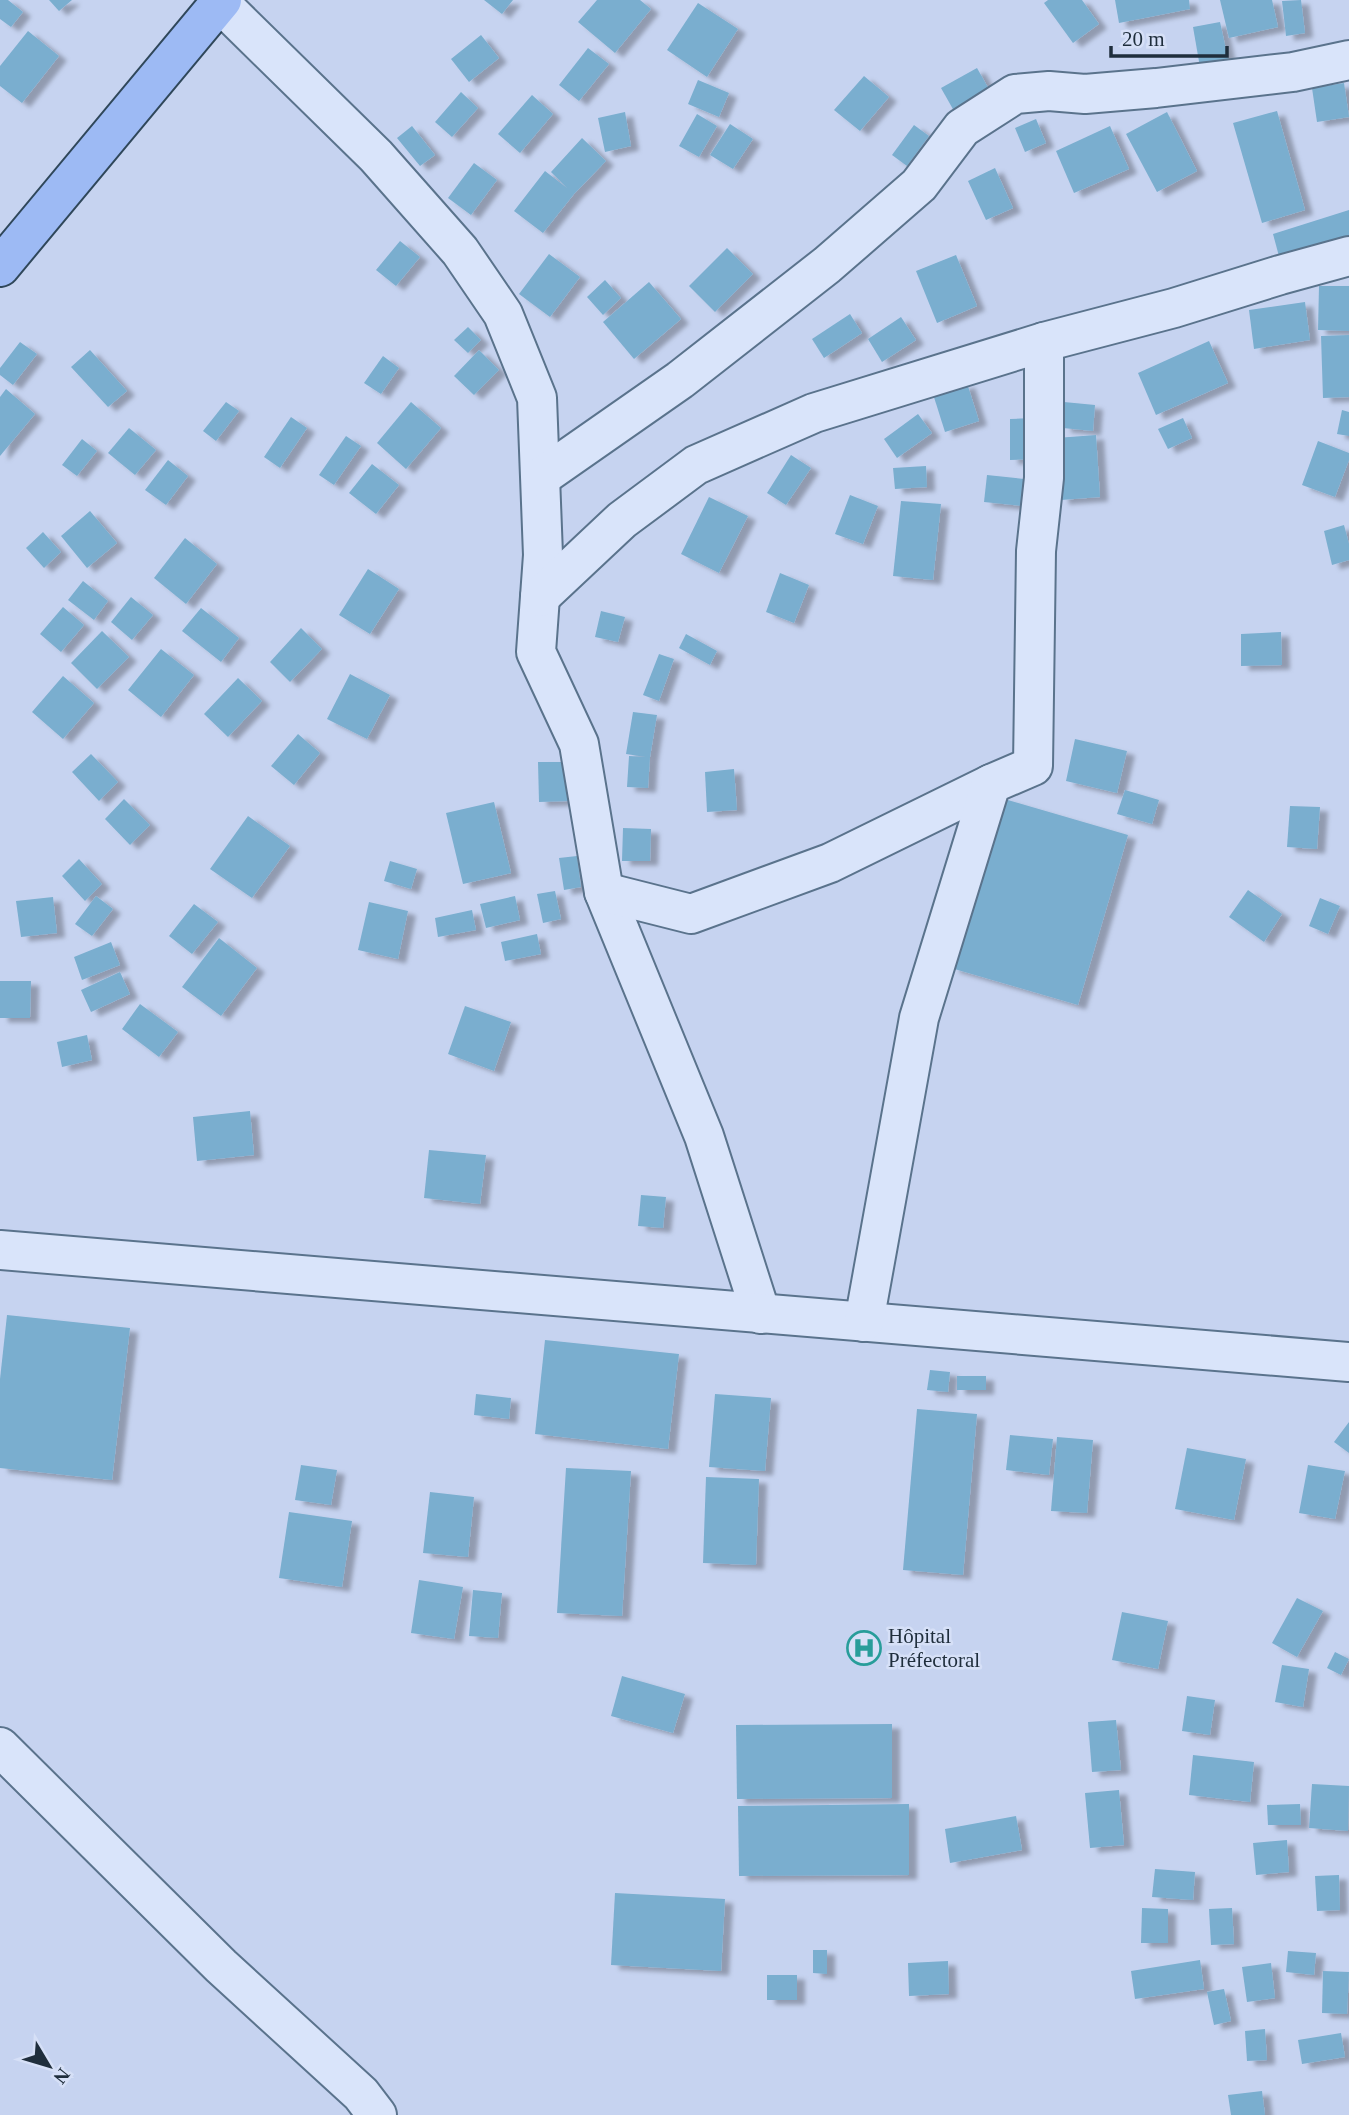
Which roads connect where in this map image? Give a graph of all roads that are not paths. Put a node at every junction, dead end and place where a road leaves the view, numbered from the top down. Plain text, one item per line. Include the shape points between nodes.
1 (220, 1) edge
2 (1349, 60) edge
3 (1349, 256) edge
4 (0, 267) edge
5 (1044, 342) junction
6 (541, 477) junction
7 (540, 597) junction
8 (991, 784) junction
9 (604, 892) junction
10 (0, 1250) edge
11 (761, 1314) junction
12 (864, 1322) junction
13 (1349, 1362) edge
14 (0, 1747) edge
15 (377, 2115) edge

1 - 4 main road
1 - 6 street via 376,156 460,251 503,314 537,398
2 - 6 street via 1293,72 1170,86 1085,94 1015,94 962,128 919,185 827,265 680,380
3 - 5 street
5 - 7 street via 814,413 696,465 622,520
5 - 8 street via 1044,478 1037,551 1033,766
6 - 7 street
7 - 9 street via 536,652 579,744
8 - 9 street via 830,863 691,914
8 - 12 street via 919,1018
9 - 11 street via 704,1136
10 - 11 street
11 - 12 street
12 - 13 street
14 - 15 street via 221,1966 361,2094

